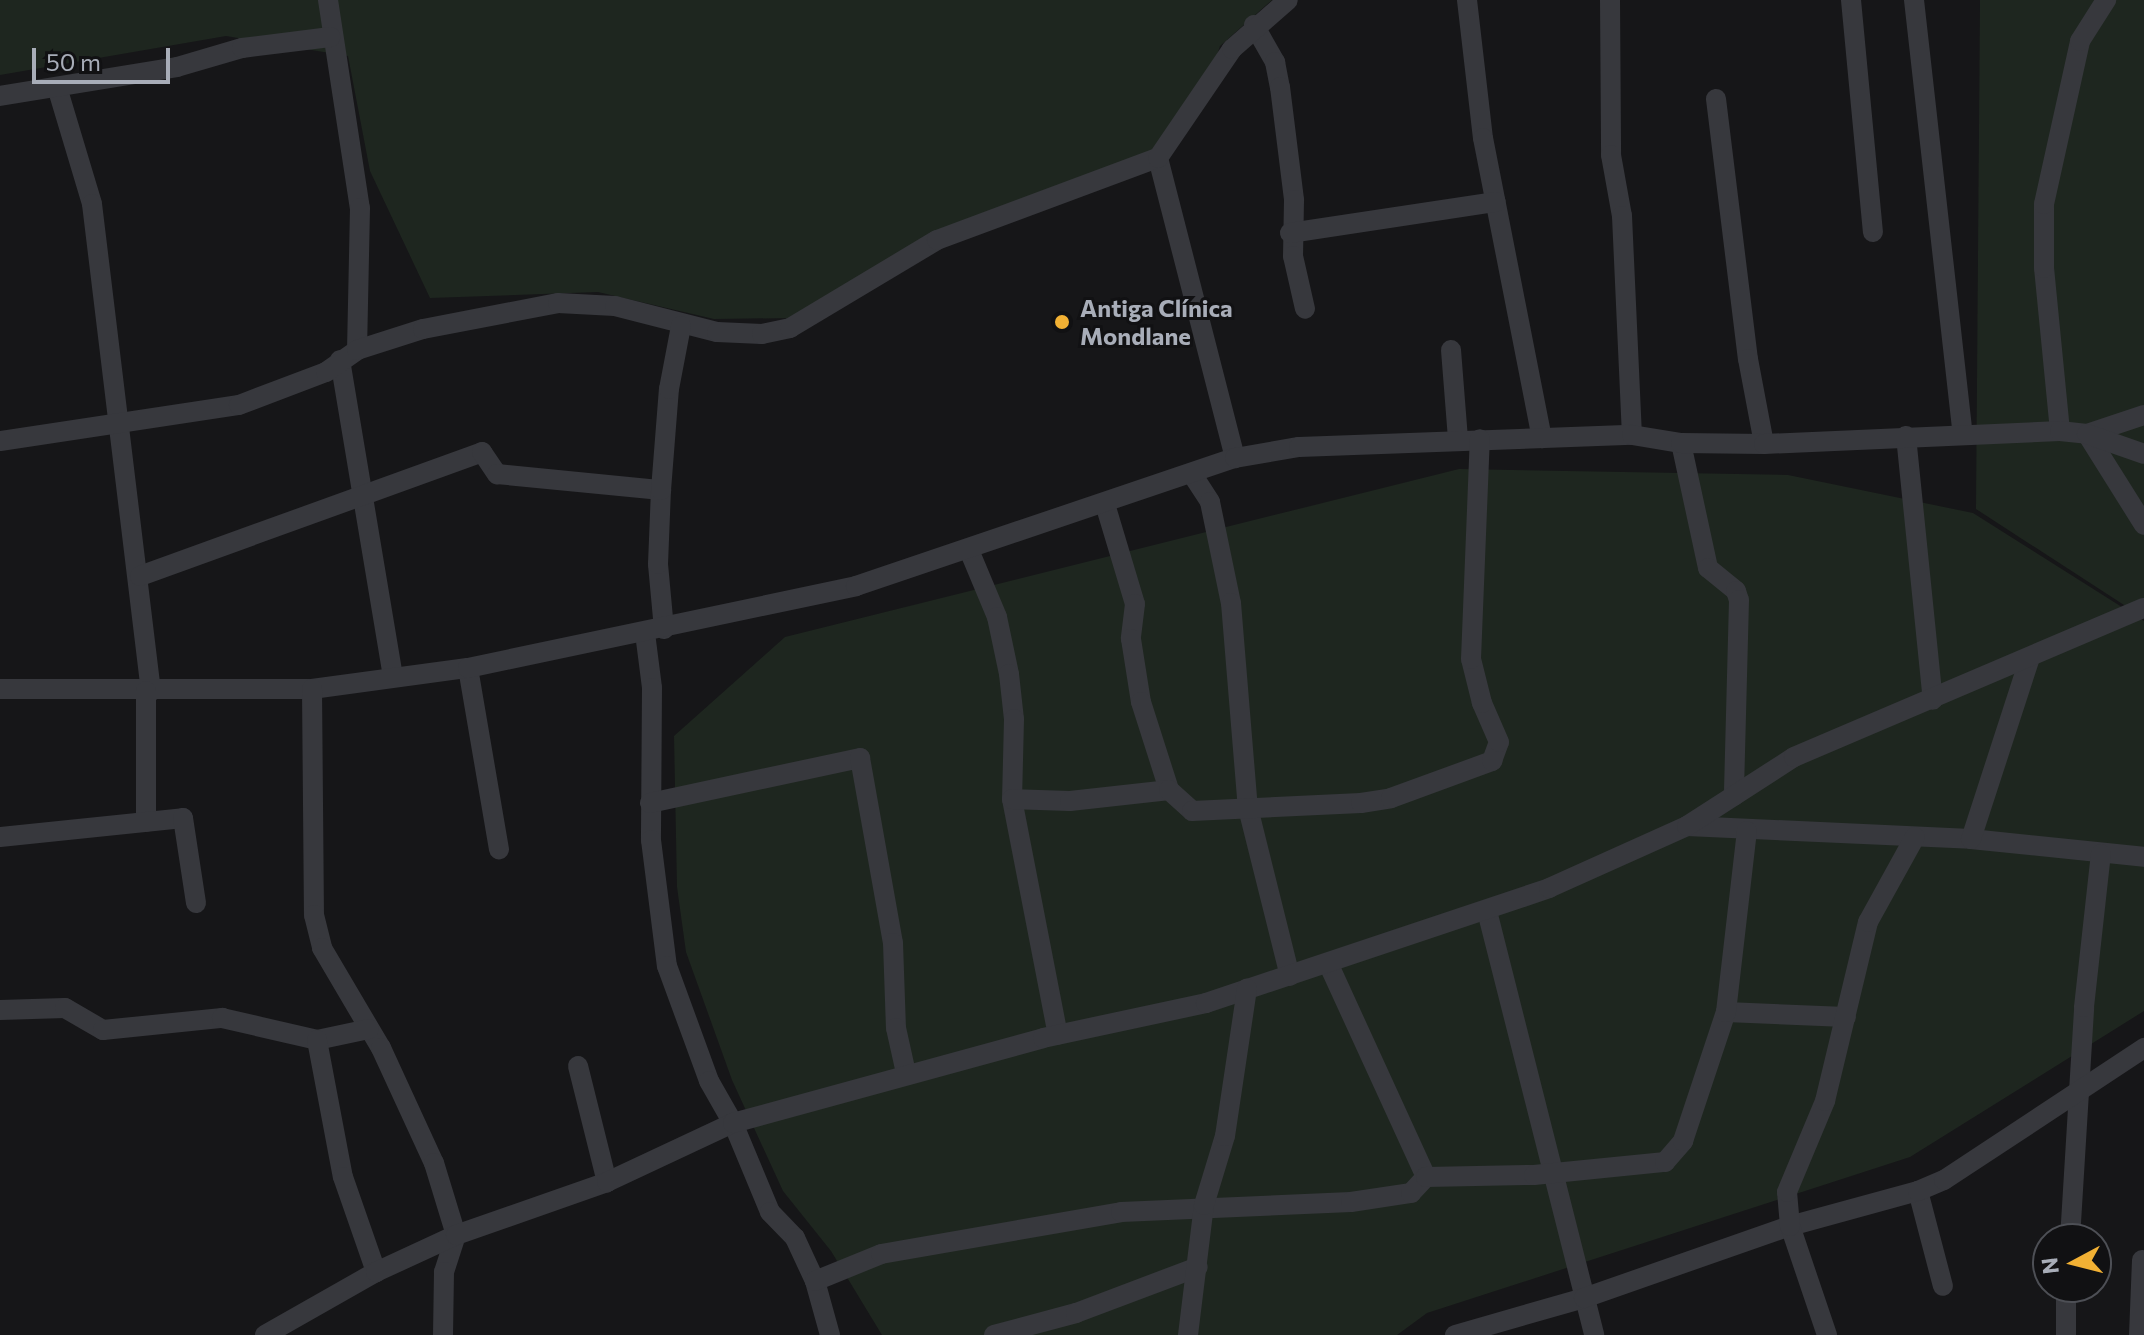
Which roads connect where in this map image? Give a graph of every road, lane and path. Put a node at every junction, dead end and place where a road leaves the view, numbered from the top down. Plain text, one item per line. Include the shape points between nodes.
1 (328, 0) edge
2 (1288, 0) edge
3 (1467, 0) edge
4 (1610, 0) edge
5 (1851, 0) edge
6 (1914, 0) edge
7 (2106, 0) edge
8 (1254, 25) junction
9 (330, 37) junction
10 (57, 87) junction
11 (0, 96) edge
12 (1716, 99) dead end
13 (1158, 158) junction
14 (1496, 202) junction
15 (1873, 232) dead end
16 (1290, 233) junction
17 (1305, 309) dead end
18 (681, 326) junction
19 (1451, 350) dead end
20 (349, 355) junction
21 (2144, 415) edge
22 (121, 422) junction
23 (2060, 431) junction
24 (1963, 434) junction
25 (2087, 434) junction
26 (1632, 435) junction
27 (1906, 436) junction
28 (1542, 438) junction
29 (1458, 439) junction
30 (1480, 439) junction
31 (0, 441) edge
32 (1681, 443) junction
33 (1764, 444) junction
34 (2144, 454) edge
35 (1235, 458) junction
36 (1192, 474) junction
37 (661, 490) junction
38 (360, 498) junction
39 (1105, 504) junction
40 (2144, 525) edge
41 (969, 550) junction
42 (140, 576) junction
43 (2144, 608) edge
44 (654, 631) junction
45 (2029, 661) junction
46 (468, 668) junction
47 (393, 677) junction
48 (0, 689) edge
49 (312, 689) junction
50 (148, 691) junction
51 (1933, 700) junction
52 (1169, 790) junction
53 (1734, 796) junction
54 (1012, 799) junction
55 (650, 803) junction
56 (1248, 808) junction
57 (146, 822) junction
58 (1687, 826) junction
59 (1747, 831) junction
60 (0, 837) edge
61 (1915, 837) junction
62 (1971, 839) junction
63 (499, 849) dead end
64 (2101, 854) junction
65 (2144, 857) edge
66 (196, 903) dead end
67 (1487, 911) junction
68 (1328, 963) junction
69 (1290, 976) junction
70 (1247, 989) junction
71 (0, 1010) edge
72 (1726, 1012) junction
73 (1846, 1017) junction
74 (369, 1029) junction
75 (1058, 1035) junction
76 (317, 1040) junction
77 (2144, 1048) edge
78 (578, 1066) dead end
79 (906, 1073) junction
80 (2080, 1087) junction
81 (733, 1123) junction
82 (1552, 1173) junction
83 (1426, 1177) junction
84 (607, 1182) junction
85 (1918, 1191) junction
86 (1204, 1205) junction
87 (2071, 1223) edge
88 (1790, 1226) junction
89 (456, 1235) junction
90 (2142, 1260) dead end
91 (1198, 1267) junction
92 (376, 1272) junction
93 (815, 1281) junction
94 (1943, 1286) dead end
95 (1584, 1298) junction
96 (2066, 1303) edge
97 (265, 1335) edge
98 (443, 1335) edge
99 (830, 1335) edge
100 (994, 1335) edge
101 (1188, 1335) edge
102 (1455, 1335) edge
103 (1594, 1335) edge
104 (1827, 1335) edge
105 (2066, 1335) edge
106 (2139, 1335) edge

1 - 9 street
2 - 8 street
3 - 14 street
4 - 26 street via 1611,155 1622,216
5 - 15 street
6 - 24 street
7 - 23 street via 2080,41 2044,204 2044,268
8 - 13 street
8 - 16 street via 1275,62 1280,87 1294,200
9 - 10 street via 242,48 177,67
9 - 20 street via 360,208
10 - 11 street
10 - 22 street via 92,204
12 - 33 street via 1748,359
13 - 18 street via 937,240 790,328 762,334
13 - 35 street
14 - 16 street
14 - 28 street
16 - 17 street
18 - 20 street via 615,306 558,303 423,329
18 - 37 street via 669,389
19 - 29 street
20 - 22 street via 326,372 239,405
20 - 38 street
21 - 25 street
22 - 31 street
22 - 42 street
23 - 24 street
23 - 25 street
24 - 27 street
25 - 34 street
25 - 40 street
26 - 28 street
26 - 32 street
27 - 33 street
27 - 51 street
28 - 30 street
29 - 30 street
29 - 35 street via 1299,447
30 - 56 street via 1471,659 1499,753 1492,761 1391,798
32 - 33 street
32 - 53 street via 1708,568 1736,591 1739,600
35 - 36 street
36 - 39 street
36 - 56 street via 1210,502 1231,603
37 - 38 street via 497,474 482,452
37 - 44 street
38 - 42 street
38 - 47 street
39 - 41 street
39 - 52 street via 1135,604 1131,639 1141,702
41 - 44 street via 856,586
41 - 54 street via 997,617 1009,674
42 - 50 street
43 - 45 street
44 - 46 street
44 - 55 street
45 - 51 street
45 - 62 street
46 - 47 street
46 - 63 street
47 - 49 street
48 - 50 street
49 - 50 street
49 - 74 street via 314,915 322,948
50 - 57 street
51 - 53 street via 1794,757
52 - 54 street via 1070,801
52 - 56 street via 1192,811
53 - 58 street
54 - 75 street
55 - 79 street via 860,758 893,943 896,1028
55 - 81 street via 667,966 709,1081
56 - 69 street
57 - 60 street
57 - 66 street via 183,818
58 - 59 street
58 - 67 street
59 - 61 street
59 - 72 street
61 - 62 street
61 - 73 street via 1868,922
62 - 64 street
64 - 65 street
64 - 80 street
67 - 68 street
67 - 82 street
68 - 69 street
68 - 83 street
69 - 70 street
70 - 75 street
70 - 86 street via 1225,1136
71 - 76 street via 65,1008 103,1030 222,1018
72 - 73 street
72 - 82 street via 1675,1153 1652,1165
73 - 88 street via 1825,1101 1787,1192
74 - 76 street
74 - 89 street via 434,1163
75 - 79 street
76 - 92 street via 343,1177
77 - 80 street
78 - 84 street
79 - 81 street
80 - 85 street via 1944,1180
80 - 87 street
81 - 84 street
81 - 93 street via 770,1212 795,1238
82 - 83 street
82 - 95 street
83 - 86 street via 1411,1193 1380,1200
84 - 89 street
85 - 88 street
85 - 94 street
86 - 91 street
86 - 93 street via 1121,1212 881,1254
88 - 95 street
88 - 104 street
89 - 92 street
89 - 98 street via 444,1272
90 - 106 street
91 - 100 street via 1076,1313
91 - 101 street
92 - 97 street
93 - 99 street
95 - 102 street
95 - 103 street
96 - 105 street

